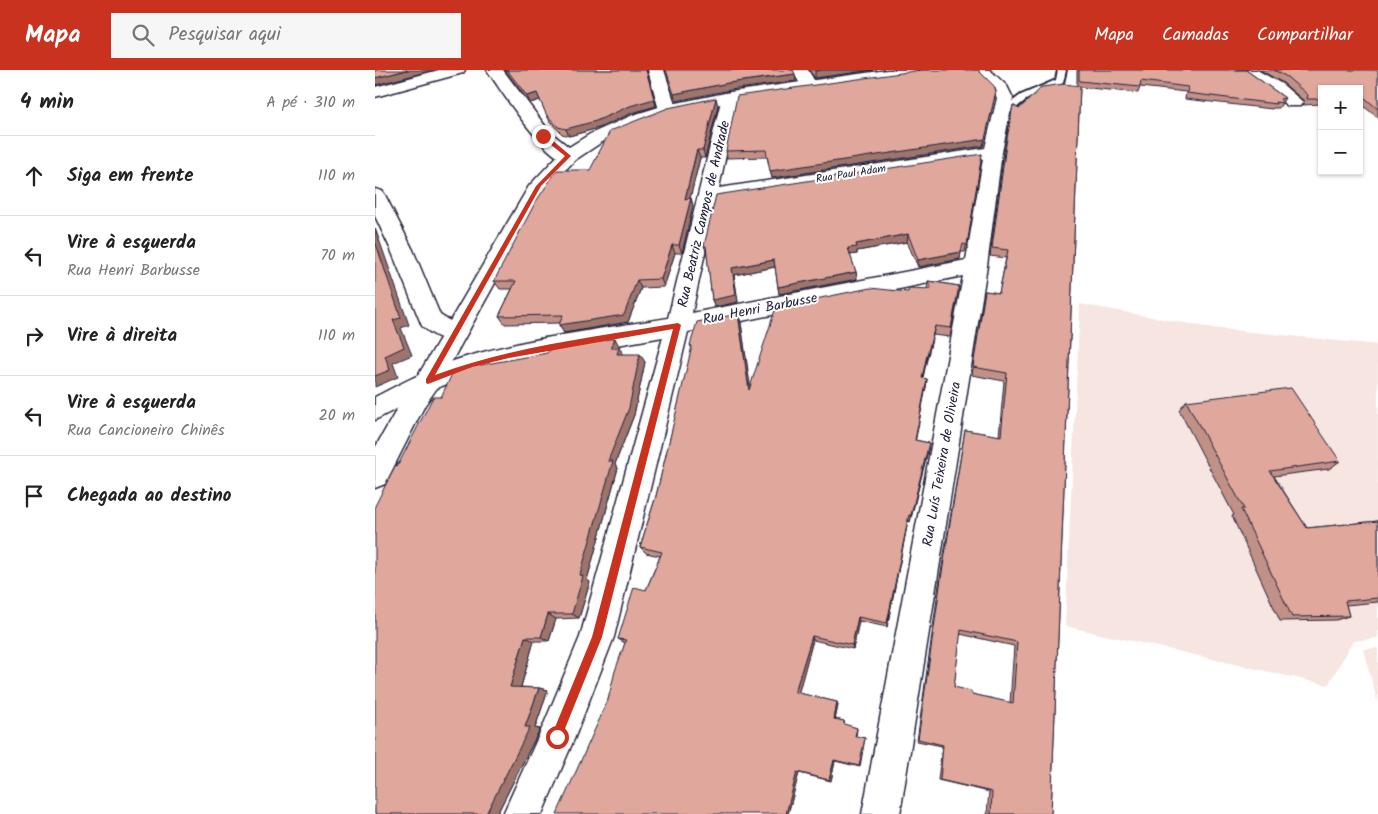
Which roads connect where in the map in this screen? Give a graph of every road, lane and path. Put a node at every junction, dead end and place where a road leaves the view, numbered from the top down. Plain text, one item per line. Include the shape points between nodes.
1 (457, 70) edge
2 (495, 70) edge
3 (656, 70) edge
4 (800, 70) edge
5 (922, 70) edge
6 (981, 70) edge
7 (1062, 70) edge
8 (1245, 70) edge
9 (809, 85) junction
10 (375, 92) edge
11 (730, 97) junction
12 (1294, 102) dead end
13 (668, 110) junction
14 (1001, 114) junction
15 (993, 152) junction
16 (568, 156) junction
17 (375, 195) edge
18 (709, 196) junction
19 (976, 266) junction
20 (678, 325) junction
21 (454, 333) junction
22 (428, 381) junction
23 (375, 409) edge
24 (375, 475) edge
25 (522, 814) edge
26 (881, 814) edge

1 - 10 street
2 - 16 street via 543,136
3 - 13 street
4 - 9 street
5 - 9 street
6 - 14 street, Rua Luís Teixeira de Oliveira via 1005,98
7 - 14 lane via 1061,81 1024,97
8 - 12 street
9 - 11 street
11 - 13 street
11 - 18 street, Rua Beatriz Campos de Andrade
13 - 16 street via 613,129
14 - 15 street, Rua Luís Teixeira de Oliveira
15 - 18 street, Rua Paul Adam
15 - 19 street, Rua Luís Teixeira de Oliveira
16 - 21 street via 539,186
17 - 21 street via 402,250 430,320
18 - 20 street, Rua Beatriz Campos de Andrade
19 - 20 street, Rua Henri Barbusse
19 - 26 street, Rua Luís Teixeira de Oliveira
20 - 22 street, Rua Henri Barbusse via 509,355
20 - 25 street, Rua Beatriz Campos de Andrade via 597,637
21 - 22 street
22 - 23 street, Rua Henri Barbusse
22 - 24 street

